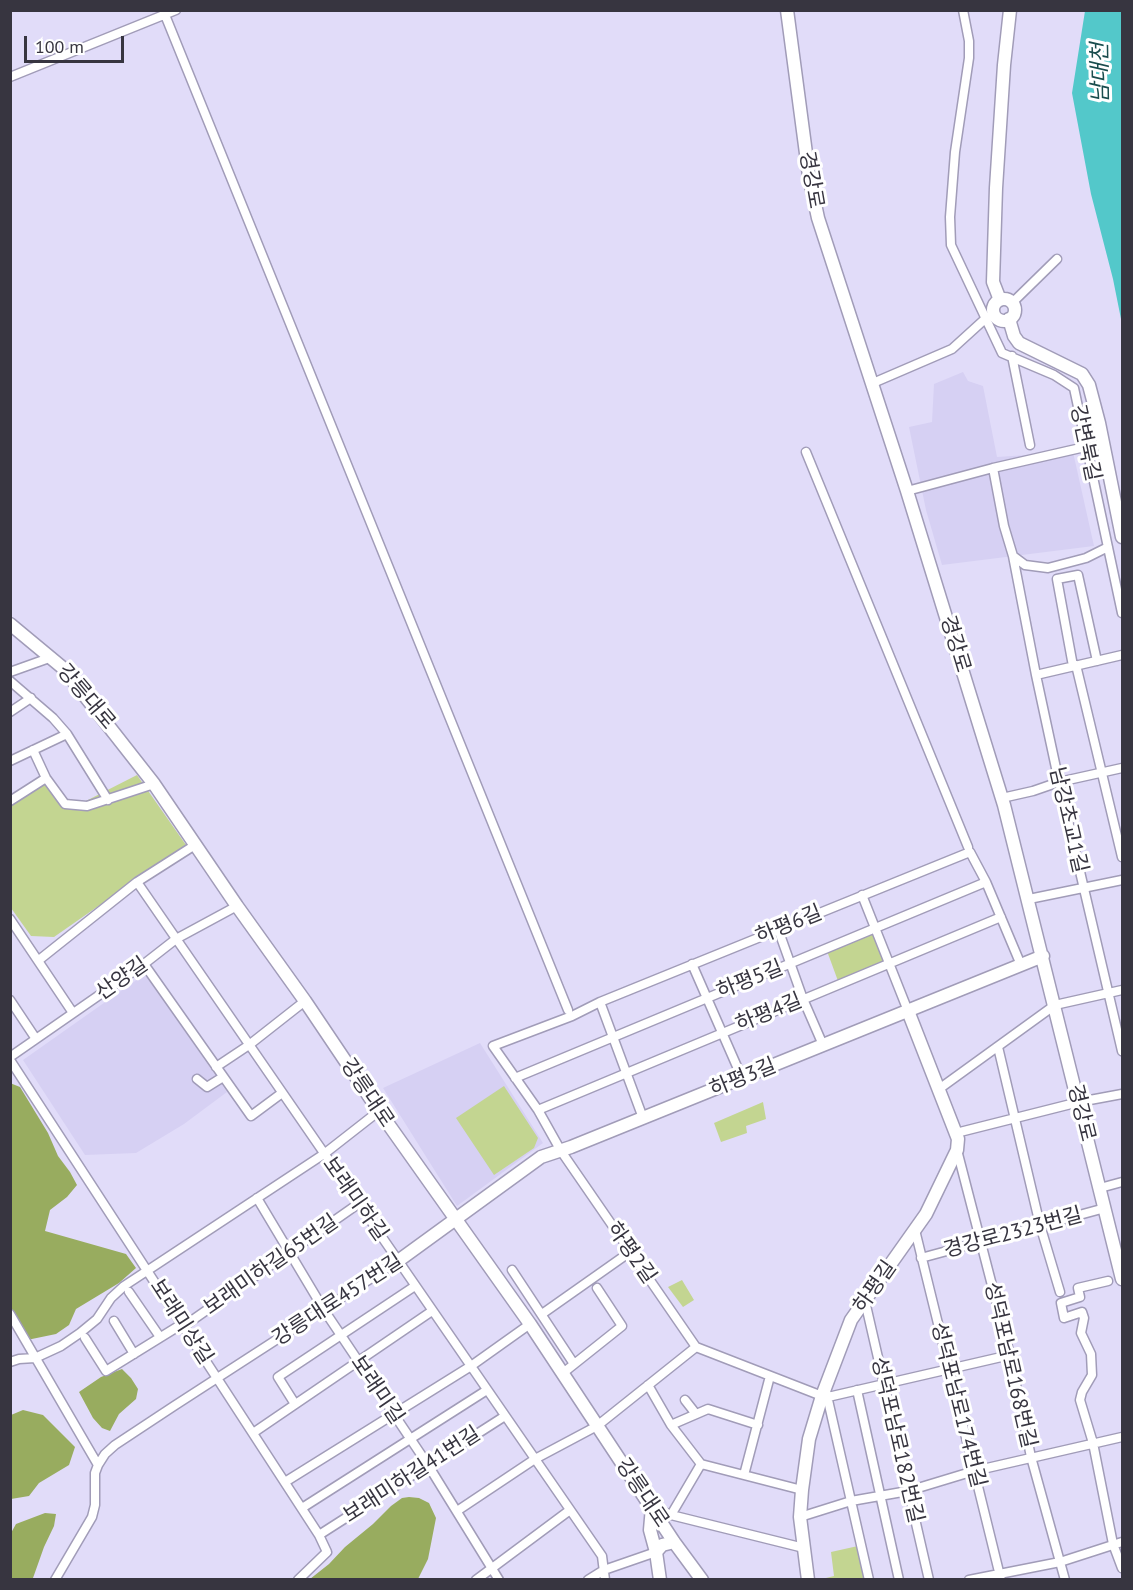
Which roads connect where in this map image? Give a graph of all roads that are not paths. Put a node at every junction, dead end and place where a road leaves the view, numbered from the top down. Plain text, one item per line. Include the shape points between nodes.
1 (176, 10) edge
2 (787, 10) edge
3 (963, 10) edge
4 (1010, 10) edge
5 (164, 13) edge
6 (10, 77) edge
7 (1057, 259) dead end
8 (999, 300) junction
9 (1012, 303) junction
10 (990, 316) junction
11 (1009, 319) junction
12 (1012, 356) junction
13 (873, 383) junction
14 (1030, 445) dead end
15 (1085, 447) junction
16 (806, 452) dead end
17 (993, 468) junction
18 (907, 491) junction
19 (1122, 537) edge
20 (1108, 547) junction
21 (1013, 556) junction
22 (1122, 613) edge
23 (10, 624) edge
24 (1122, 655) edge
25 (52, 657) junction
26 (1097, 661) junction
27 (1075, 666) junction
28 (10, 672) edge
29 (1036, 675) junction
30 (10, 681) edge
31 (31, 698) junction
32 (10, 712) edge
33 (67, 734) junction
34 (33, 750) junction
35 (10, 761) edge
36 (1122, 768) edge
37 (1102, 773) junction
38 (46, 778) junction
39 (1059, 782) junction
40 (154, 784) junction
41 (1002, 798) junction
42 (108, 800) junction
43 (10, 801) edge
44 (195, 845) junction
45 (968, 847) dead end
46 (1122, 857) edge
47 (1122, 880) edge
48 (137, 882) junction
49 (986, 882) junction
50 (1084, 888) junction
51 (862, 895) junction
52 (1029, 899) junction
53 (237, 906) junction
54 (1001, 917) junction
55 (10, 919) edge
56 (875, 928) junction
57 (778, 929) junction
58 (14, 930) edge
59 (176, 939) junction
60 (1043, 956) junction
61 (39, 960) junction
62 (790, 963) junction
63 (144, 964) junction
64 (692, 964) junction
65 (889, 964) junction
66 (1021, 965) junction
67 (1122, 990) edge
68 (1109, 993) junction
69 (707, 998) junction
70 (803, 999) junction
71 (10, 1000) edge
72 (305, 1001) junction
73 (600, 1002) junction
74 (1054, 1005) junction
75 (568, 1010) dead end
76 (908, 1011) junction
77 (73, 1013) junction
78 (722, 1033) junction
79 (614, 1036) junction
80 (36, 1039) junction
81 (249, 1045) junction
82 (823, 1045) junction
83 (493, 1046) joint
84 (998, 1047) junction
85 (1122, 1051) edge
86 (10, 1058) edge
87 (216, 1066) junction
88 (627, 1072) junction
89 (223, 1077) junction
90 (514, 1078) junction
91 (742, 1078) junction
92 (197, 1079) dead end
93 (939, 1089) junction
94 (282, 1093) junction
95 (1122, 1094) edge
96 (1079, 1102) junction
97 (538, 1110) junction
98 (379, 1111) junction
99 (644, 1118) junction
100 (1014, 1119) junction
101 (956, 1133) junction
102 (561, 1150) junction
103 (957, 1150) junction
104 (324, 1154) junction
105 (1122, 1182) edge
106 (1100, 1188) junction
107 (257, 1198) junction
108 (358, 1204) junction
109 (1105, 1208) junction
110 (455, 1218) junction
111 (1040, 1225) junction
112 (915, 1230) junction
113 (981, 1240) junction
114 (630, 1252) junction
115 (289, 1253) junction
116 (921, 1258) junction
117 (398, 1261) junction
118 (147, 1270) junction
119 (512, 1270) dead end
120 (1122, 1279) edge
121 (1108, 1281) dead end
122 (415, 1286) junction
123 (597, 1288) dead end
124 (129, 1292) dead end
125 (1060, 1292) dead end
126 (1080, 1297) junction
127 (865, 1300) junction
128 (324, 1310) junction
129 (432, 1311) junction
130 (1082, 1312) junction
131 (10, 1314) edge
132 (542, 1314) junction
133 (114, 1322) dead end
134 (530, 1324) junction
135 (183, 1325) junction
136 (341, 1336) junction
137 (160, 1337) junction
138 (85, 1338) dead end
139 (696, 1347) junction
140 (134, 1354) junction
141 (1010, 1355) junction
142 (35, 1358) junction
143 (10, 1362) edge
144 (358, 1362) junction
145 (574, 1364) junction
146 (471, 1366) junction
147 (949, 1369) junction
148 (563, 1373) junction
149 (770, 1376) junction
150 (218, 1378) junction
151 (884, 1384) junction
152 (648, 1385) junction
153 (487, 1390) junction
154 (857, 1390) junction
155 (825, 1393) junction
156 (685, 1400) dead end
157 (295, 1404) junction
158 (392, 1414) junction
159 (696, 1414) junction
160 (504, 1416) junction
161 (671, 1425) junction
162 (758, 1425) junction
163 (597, 1426) junction
164 (253, 1433) junction
165 (1122, 1437) edge
166 (410, 1439) junction
167 (1093, 1443) junction
168 (1031, 1457) junction
169 (535, 1459) junction
170 (701, 1464) junction
171 (98, 1465) junction
172 (428, 1465) junction
173 (974, 1471) junction
174 (744, 1475) junction
175 (285, 1482) junction
176 (802, 1490) junction
177 (908, 1491) junction
178 (882, 1496) junction
179 (851, 1501) junction
180 (652, 1507) junction
181 (302, 1508) junction
182 (570, 1510) junction
183 (457, 1511) junction
184 (671, 1515) junction
185 (800, 1516) junction
186 (320, 1535) junction
187 (674, 1542) junction
188 (1122, 1542) edge
189 (1113, 1544) junction
190 (804, 1548) junction
191 (656, 1552) junction
192 (1060, 1562) junction
193 (494, 1568) junction
194 (1122, 1568) edge
195 (604, 1575) edge
196 (1000, 1577) edge
197 (55, 1580) edge
198 (298, 1580) edge
199 (476, 1580) edge
200 (499, 1580) edge
201 (588, 1580) edge
202 (660, 1580) edge
203 (702, 1580) edge
204 (808, 1580) edge
205 (869, 1580) edge
206 (899, 1580) edge
207 (929, 1580) edge
208 (969, 1580) edge
209 (1065, 1580) edge

1 - 5 street
2 - 13 street, 경강로 via 818,218
3 - 10 street, 강변북길 via 969,58 955,152 951,245
4 - 8 street via 996,188 993,282
5 - 6 street
5 - 75 street
7 - 9 street
8 - 9 street
8 - 10 street
9 - 11 street via 1014,314
10 - 11 street
10 - 12 street, 강변북길 via 1002,353
10 - 13 street via 952,350
11 - 19 street via 1019,343 1082,374 1089,385
12 - 14 street
12 - 15 street, 강변북길 via 1072,385
13 - 18 street, 경강로
15 - 17 street
15 - 20 street, 강변북길
16 - 45 street
17 - 18 street
17 - 21 street, 남강초교1길
18 - 41 street, 경강로
20 - 21 street via 1086,558 1048,568 1025,565
20 - 22 street, 강변북길
21 - 29 street, 남강초교1길
23 - 25 street, 강릉대로
24 - 26 street
25 - 28 street
25 - 40 street, 강릉대로
26 - 27 street
26 - 27 street via 1078,575 1057,579
27 - 29 street
27 - 37 street
29 - 39 street, 남강초교1길
30 - 31 street
31 - 32 street
31 - 33 street
33 - 34 street
33 - 42 street
34 - 35 street
34 - 38 street
36 - 37 street
37 - 39 street
37 - 46 street
38 - 42 street via 65,804 87,806
38 - 43 street
39 - 41 street
39 - 50 street, 남강초교1길
40 - 42 street
40 - 44 street, 강릉대로
41 - 52 street, 경강로
44 - 48 street
44 - 53 street, 강릉대로
47 - 50 street
48 - 59 street, 보래미하길
48 - 61 street
49 - 51 street, 하평6길 via 970,852
49 - 54 street, 하평6길
49 - 56 street, 하평5길
50 - 52 street
50 - 68 street, 남강초교1길
51 - 56 street
51 - 57 street, 하평6길
52 - 60 street, 경강로
53 - 59 street, 산양길
53 - 72 street, 강릉대로
54 - 65 street, 하평4길
54 - 66 street, 하평6길
55 - 58 street
56 - 62 street, 하평5길
56 - 65 street
57 - 62 street
57 - 64 street, 하평6길
58 - 61 street
59 - 63 street, 산양길
59 - 81 street, 보래미하길
60 - 66 street, 하평3길
60 - 74 street, 경강로
61 - 77 street
62 - 69 street, 하평5길
62 - 70 street
63 - 77 street, 산양길
63 - 87 street
64 - 69 street
64 - 73 street, 하평6길
65 - 70 street, 하평4길
65 - 76 street
66 - 76 street, 하평3길
67 - 68 street
68 - 74 street
68 - 85 street, 남강초교1길
69 - 78 street
69 - 79 street, 하평5길
70 - 78 street, 하평4길
70 - 82 street
71 - 80 street
72 - 81 street
72 - 98 street, 강릉대로
73 - 79 street
73 - 83 street, 하평6길
74 - 84 street
74 - 96 street, 경강로
76 - 82 street, 하평3길
76 - 93 street, 하평길
77 - 80 street, 산양길
78 - 88 street, 하평4길
78 - 91 street
79 - 88 street
79 - 90 street, 하평5길
80 - 86 street, 산양길
81 - 87 street
81 - 94 street, 보래미하길
82 - 91 street, 하평3길
83 - 90 street, 하평2길
84 - 93 street
84 - 100 street
86 - 118 street, 보래미상길
87 - 89 street
88 - 97 street, 하평4길
88 - 99 street
89 - 92 street via 207,1087
89 - 94 street via 251,1116
90 - 97 street, 하평2길
91 - 99 street, 하평3길
93 - 101 street, 하평길
94 - 104 street, 보래미하길
95 - 96 street
96 - 100 street
96 - 106 street, 경강로
97 - 102 street, 하평2길
98 - 104 street
98 - 110 street, 강릉대로
99 - 102 street, 하평3길
100 - 101 street
100 - 111 street
101 - 103 street, 하평길
102 - 110 street, 하평3길 via 541,1157
102 - 114 street, 하평2길
103 - 112 street, 하평길
103 - 113 street, 성덕포남로168번길
104 - 107 street
104 - 108 street, 보래미하길
105 - 106 street
106 - 109 street, 경강로
107 - 115 street, 보래미길
107 - 118 street
108 - 115 street, 보래미하길65번길
108 - 117 street, 보래미하길
109 - 111 street, 경강로2323번길
109 - 120 street, 경강로
110 - 117 street, 강릉대로457번길
110 - 134 street, 강릉대로
111 - 113 street, 경강로2323번길
111 - 125 street
112 - 116 street, 성덕포남로174번길
112 - 127 street, 하평길
113 - 116 street, 경강로2323번길
113 - 141 street, 성덕포남로168번길
114 - 132 street
114 - 139 street, 하평2길
115 - 128 street, 보래미길
115 - 135 street, 보래미하길65번길
116 - 147 street, 성덕포남로174번길
117 - 122 street, 보래미하길
117 - 128 street, 강릉대로457번길
118 - 135 street, 보래미상길
118 - 142 street via 111,1298 97,1319 80,1333
119 - 132 street
121 - 126 street via 1078,1288
122 - 129 street, 보래미하길
122 - 136 street
123 - 145 street via 622,1326
124 - 137 street
126 - 130 street
126 - 130 street via 1061,1303 1064,1318
127 - 151 street, 성덕포남로182번길
127 - 155 street, 하평길 via 851,1320
128 - 136 street, 보래미길
128 - 150 street, 강릉대로457번길
129 - 144 street
129 - 146 street, 보래미하길
130 - 167 street via 1081,1333 1091,1354 1092,1375 1080,1400
131 - 142 street
132 - 145 street
133 - 140 street
134 - 146 street
134 - 148 street, 강릉대로
135 - 137 street, 보래미하길65번길
135 - 150 street, 보래미상길
136 - 144 street, 보래미길
136 - 157 street via 278,1377
137 - 140 street, 보래미하길65번길
138 - 140 street, 보래미하길65번길 via 106,1371
139 - 149 street
139 - 152 street
141 - 147 street
141 - 168 street, 성덕포남로168번길
142 - 143 street
142 - 171 street
144 - 157 street
144 - 158 street, 보래미길
145 - 148 street
146 - 153 street, 보래미하길
146 - 158 street
147 - 151 street
147 - 173 street, 성덕포남로174번길
148 - 163 street, 강릉대로
149 - 155 street
149 - 162 street
150 - 164 street, 보래미상길
150 - 171 street, 강릉대로457번길 via 115,1445
151 - 154 street
151 - 177 street, 성덕포남로182번길
152 - 161 street
152 - 163 street
153 - 160 street, 보래미하길
153 - 166 street
154 - 155 street
154 - 178 street
155 - 176 street, 하평길 via 809,1439
155 - 179 street
156 - 159 street
157 - 164 street
158 - 166 street, 보래미길
158 - 175 street
159 - 161 street
159 - 162 street via 708,1409
160 - 169 street, 보래미하길
160 - 172 street, 보래미하길41번길
161 - 170 street
162 - 174 street
163 - 169 street
163 - 180 street, 강릉대로
164 - 175 street, 보래미상길
165 - 167 street
166 - 172 street, 보래미길
166 - 181 street
167 - 168 street
167 - 189 street
168 - 173 street
168 - 192 street, 성덕포남로168번길
169 - 182 street, 보래미하길
169 - 183 street
170 - 174 street
170 - 184 street
171 - 197 street via 92,1517
172 - 183 street, 보래미길
172 - 186 street, 보래미하길41번길
173 - 177 street
173 - 196 street, 성덕포남로174번길
174 - 176 street
175 - 181 street, 보래미상길
176 - 185 street, 하평길
177 - 178 street
177 - 207 street, 성덕포남로182번길
178 - 179 street
178 - 206 street
179 - 185 street
179 - 205 street
180 - 184 street
180 - 187 street, 강릉대로
180 - 191 street via 650,1530
181 - 186 street, 보래미상길
182 - 193 street
182 - 195 street, 보래미하길 via 602,1556
183 - 193 street, 보래미길
184 - 190 street
185 - 190 street, 하평길
186 - 198 street via 327,1552
187 - 191 street via 662,1545
187 - 203 street, 강릉대로
188 - 189 street
189 - 192 street
189 - 194 street
190 - 204 street, 하평길
191 - 195 street
191 - 202 street
192 - 196 street
192 - 209 street, 성덕포남로168번길
193 - 199 street
193 - 200 street, 보래미길
195 - 201 street
196 - 208 street

